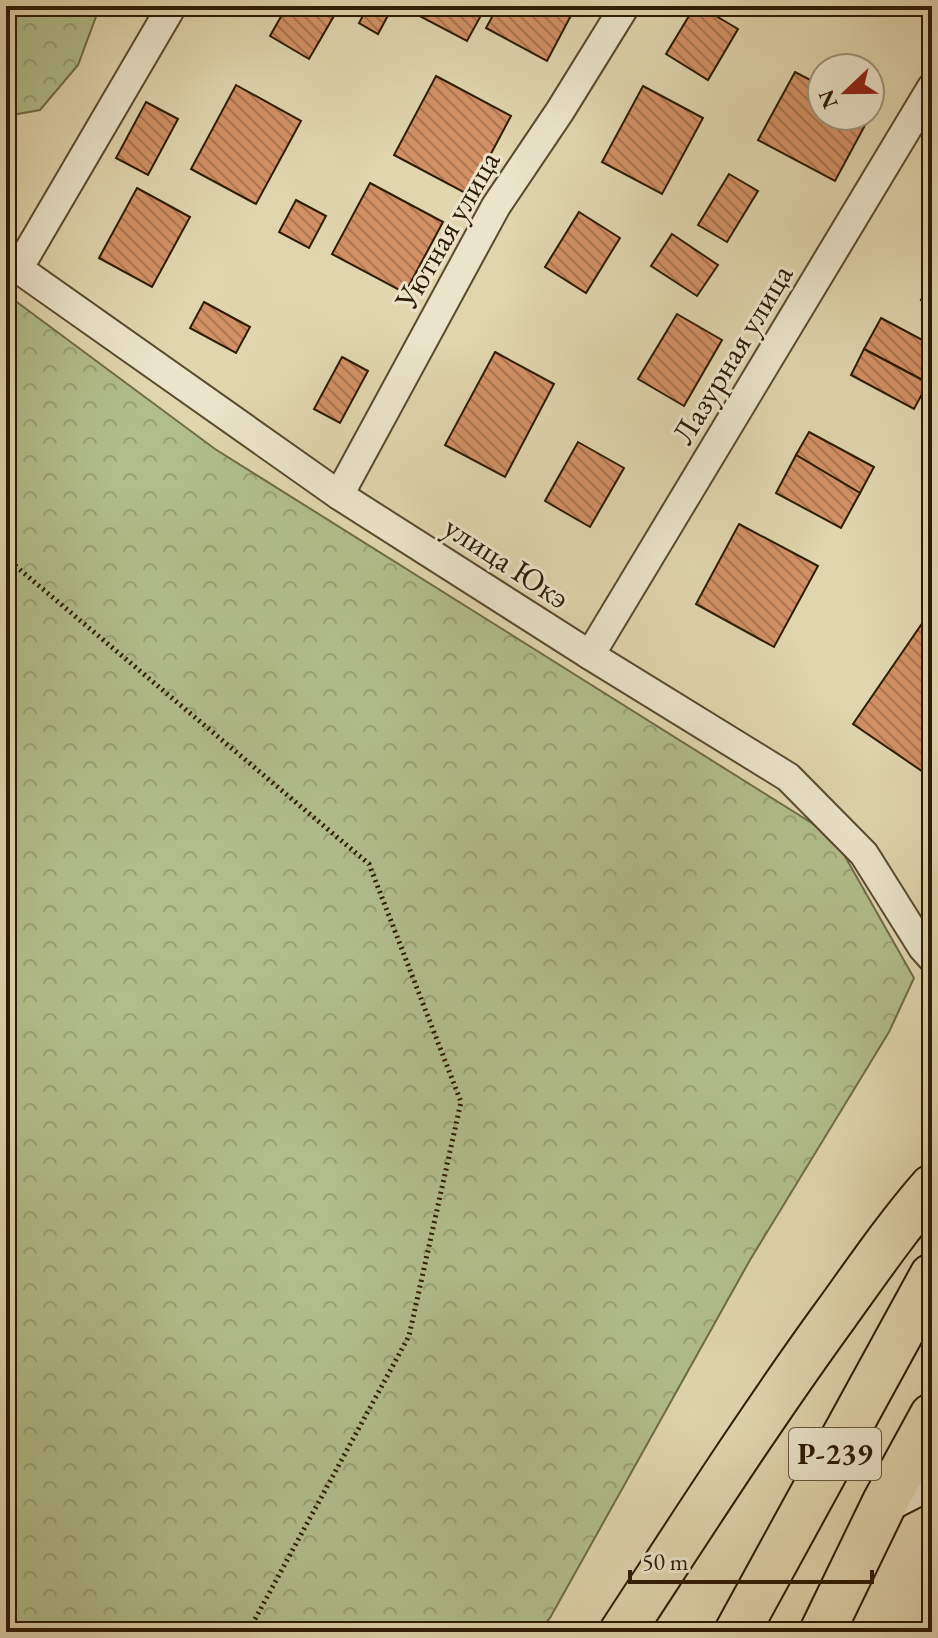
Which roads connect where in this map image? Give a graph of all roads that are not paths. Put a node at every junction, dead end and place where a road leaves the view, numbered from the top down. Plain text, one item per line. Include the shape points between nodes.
1 (172, 6) edge
2 (625, 6) edge
3 (932, 87) edge
4 (12, 264) edge
5 (339, 495) junction
6 (590, 655) junction
7 (932, 958) edge
8 (932, 1187) edge
9 (932, 1276) edge
10 (932, 1416) edge
11 (932, 1478) edge
12 (885, 1502) junction
13 (622, 1632) edge
14 (737, 1632) edge
15 (822, 1632) edge

1 - 4 street
2 - 5 street, Уютная улица via 496,206
3 - 6 street, Лазурная улица
4 - 5 street, улица Юкэ
5 - 6 street, улица Юкэ
6 - 7 street, улица Юкэ via 788,777 864,854
8 - 13 main road via 797,1368
9 - 14 main road, Р-239
10 - 12 main road, Р-239
11 - 12 main road
12 - 15 main road, Р-239

